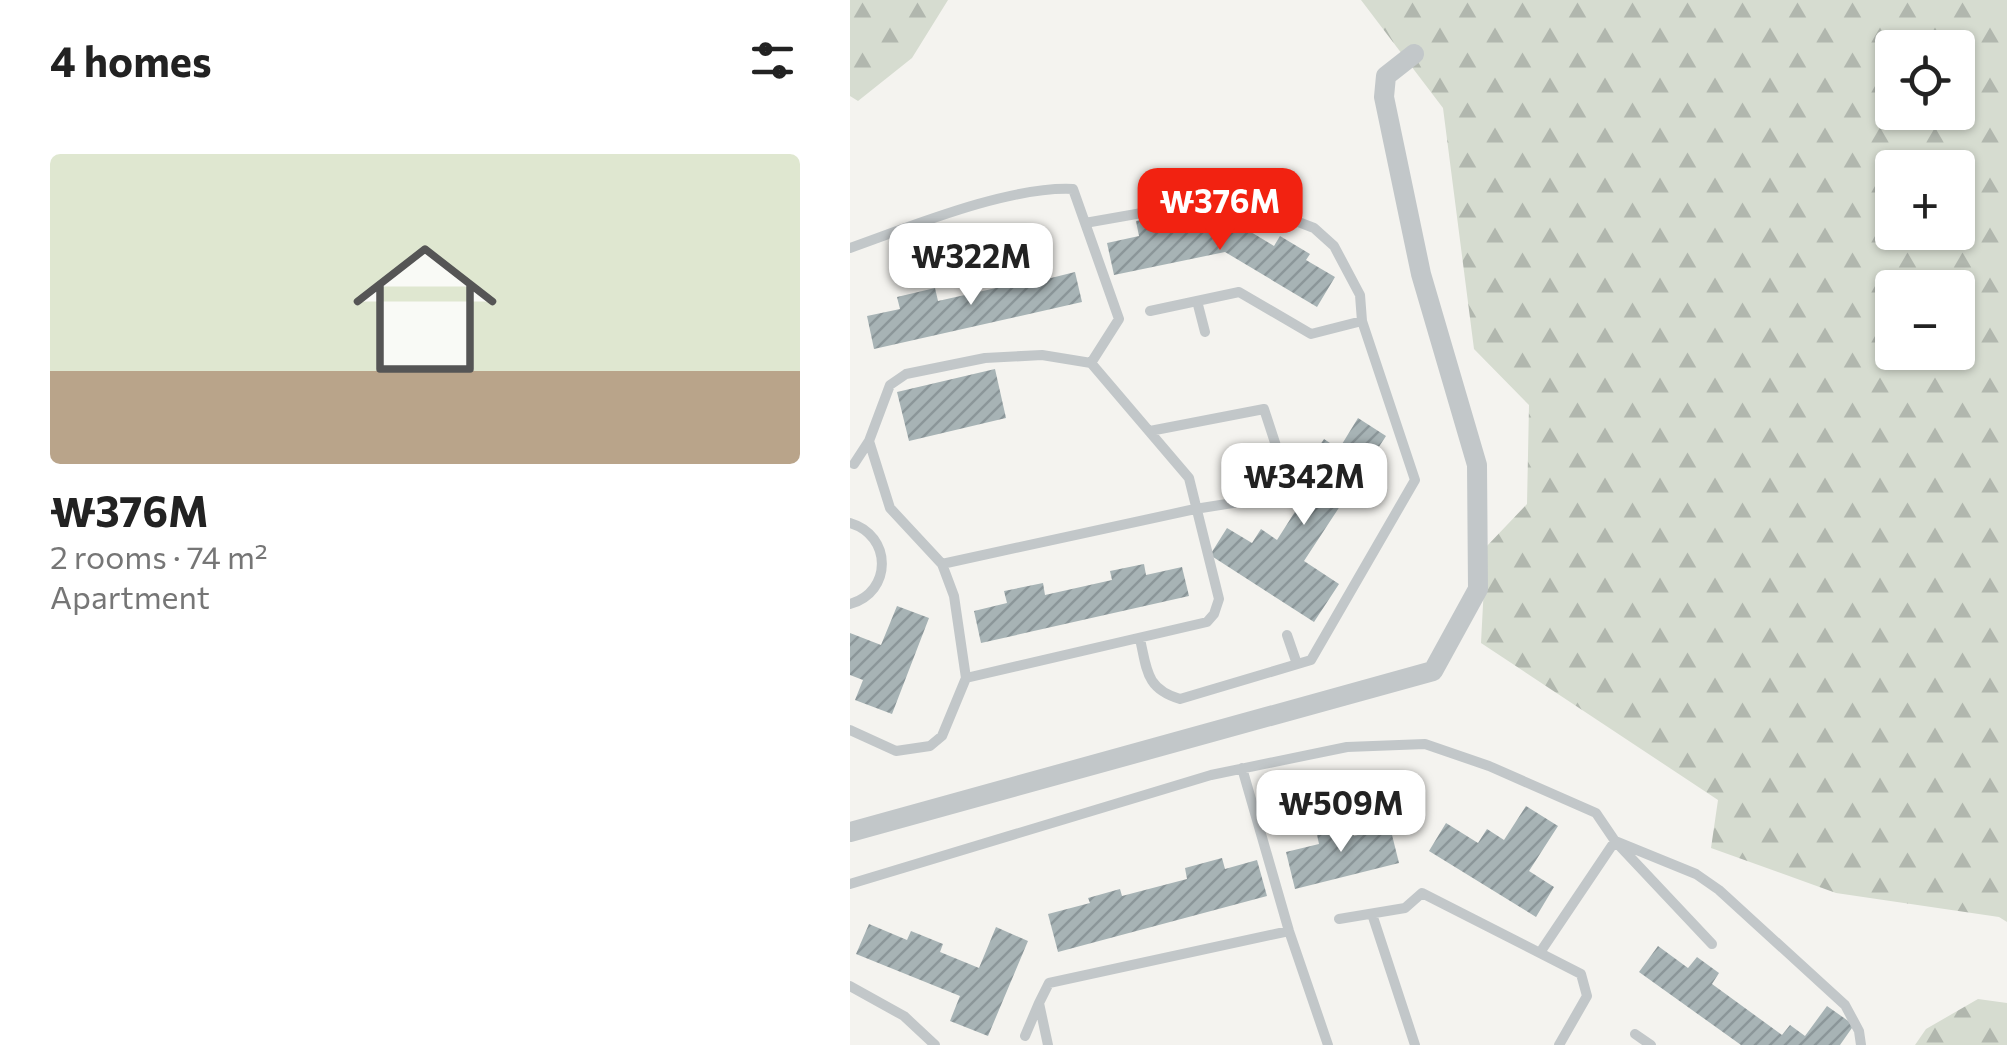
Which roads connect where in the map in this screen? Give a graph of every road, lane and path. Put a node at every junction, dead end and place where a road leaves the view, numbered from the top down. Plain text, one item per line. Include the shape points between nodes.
1 (1414, 54) dead end
2 (1085, 223) junction
3 (850, 248) edge
4 (1197, 301) junction
5 (1150, 311) dead end
6 (1362, 322) junction
7 (1205, 332) dead end
8 (1092, 363) junction
9 (1150, 430) junction
10 (869, 441) junction
11 (854, 464) dead end
12 (1195, 510) junction
13 (850, 523) edge
14 (942, 564) junction
15 (850, 604) edge
16 (1286, 635) dead end
17 (1140, 639) junction
18 (1297, 664) junction
19 (966, 678) junction
20 (850, 730) edge
21 (1242, 768) junction
22 (850, 832) edge
23 (1615, 841) junction
24 (850, 884) edge
25 (1372, 914) junction
26 (1339, 920) dead end
27 (1289, 931) junction
28 (1712, 944) dead end
29 (1541, 951) junction
30 (850, 986) edge
31 (1039, 1002) junction
32 (1635, 1034) dead end
33 (1025, 1036) dead end
34 (935, 1045) edge
35 (1048, 1045) edge
36 (1328, 1045) edge
37 (1415, 1045) edge
38 (1560, 1045) edge
39 (1651, 1045) edge
40 (1862, 1045) edge

1 - 22 street via 1386,76 1384,98 1421,274 1477,466 1478,590 1432,671
2 - 3 lane via 1074,189 1053,188 953,211
2 - 6 lane via 1233,197 1314,228 1334,246 1360,295
2 - 8 lane via 1119,319
4 - 5 lane
4 - 6 lane via 1239,292 1311,334
4 - 7 lane
6 - 18 lane via 1414,480 1311,660
8 - 9 lane
8 - 10 lane via 1042,355 985,358 906,374 890,384
9 - 12 lane via 1189,478
9 - 12 lane via 1264,408 1280,458 1277,483 1252,500
10 - 11 lane
10 - 14 lane via 890,508
12 - 14 lane
12 - 17 lane via 1220,599 1214,614 1206,622
13 - 15 lane via 878,543 883,570 870,594
14 - 19 lane via 954,596
16 - 18 lane
17 - 18 lane via 1150,681 1180,699
17 - 19 lane
19 - 20 lane via 942,736 930,746 896,751
21 - 23 lane via 1347,747 1425,744 1596,813
21 - 24 lane
21 - 27 lane
23 - 28 lane
23 - 29 lane
23 - 40 lane via 1719,890 1844,1005
25 - 26 lane
25 - 29 lane via 1405,908 1422,893
25 - 37 lane
27 - 31 lane via 1049,983
27 - 36 lane
29 - 38 lane via 1581,974 1585,984 1587,996
30 - 34 lane via 904,1016
31 - 33 lane
31 - 35 lane
32 - 39 lane

